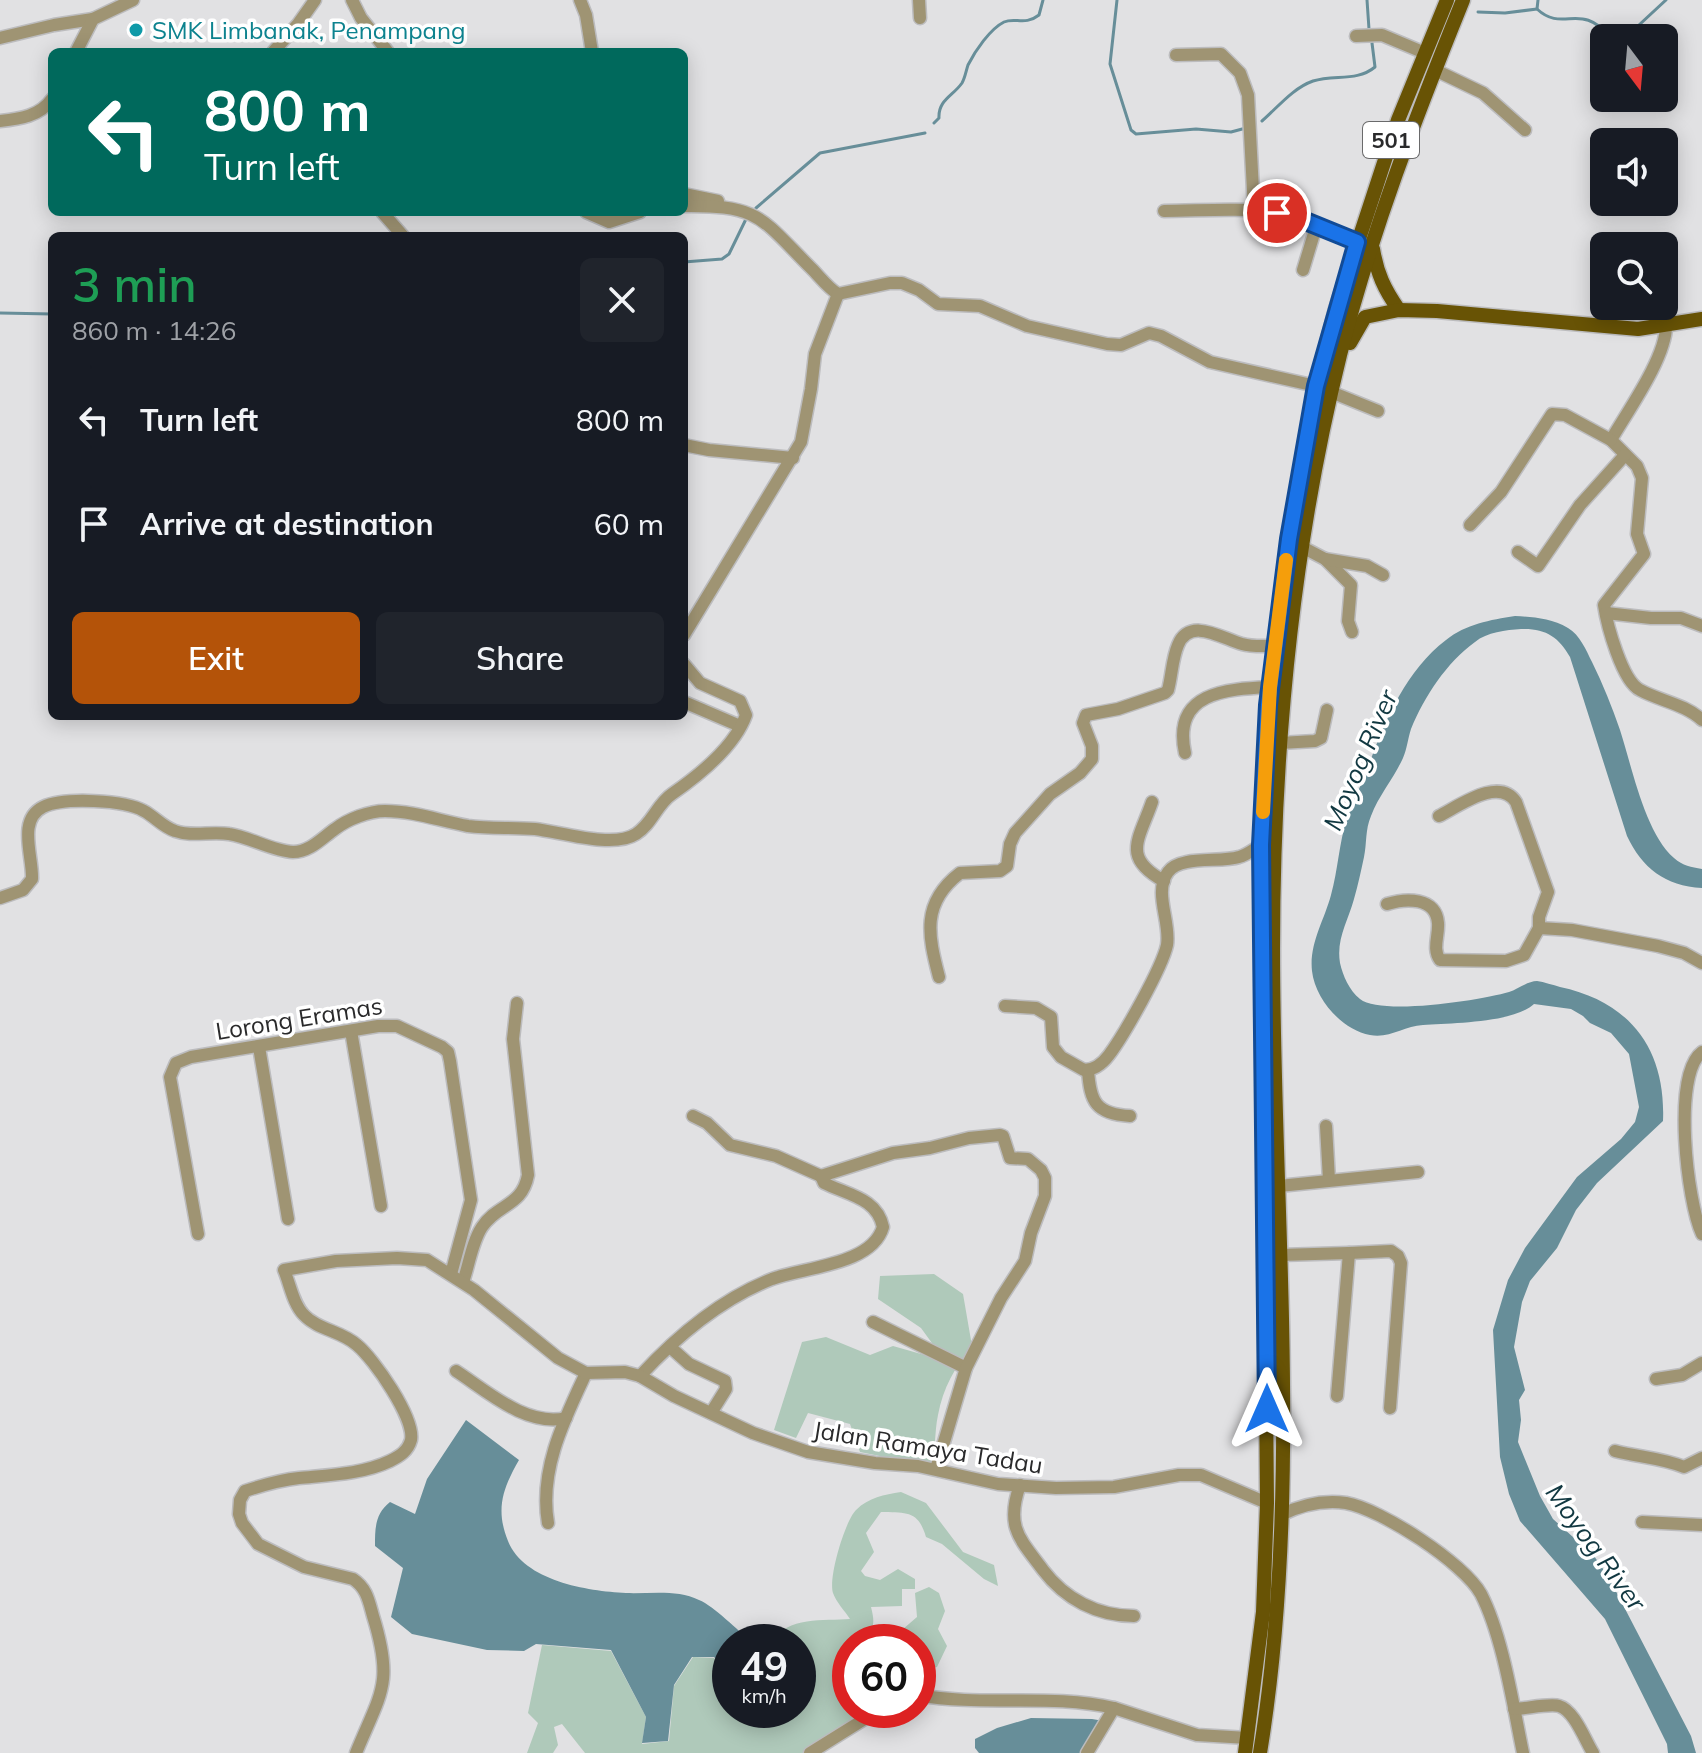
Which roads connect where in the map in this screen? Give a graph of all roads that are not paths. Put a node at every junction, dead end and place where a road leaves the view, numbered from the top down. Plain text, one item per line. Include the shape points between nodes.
1 (133, 0) edge
2 (315, 0) edge
3 (352, 0) edge
4 (580, 0) edge
5 (919, 0) edge
6 (1447, 0) edge
7 (1463, 0) edge
8 (920, 18) dead end
9 (93, 19) junction
10 (1451, 30) junction
11 (1356, 36) dead end
12 (0, 38) edge
13 (1428, 46) junction
14 (78, 48) edge
15 (277, 48) edge
16 (385, 48) edge
17 (591, 48) edge
18 (1176, 55) dead end
19 (1435, 70) junction
20 (48, 104) edge
21 (0, 121) edge
22 (1525, 130) dead end
23 (688, 195) edge
24 (688, 206) edge
25 (740, 209) junction
26 (1254, 210) junction
27 (1164, 211) dead end
28 (386, 216) edge
29 (595, 216) edge
30 (628, 216) edge
31 (1316, 227) junction
32 (400, 232) edge
33 (1364, 243) junction
34 (1303, 270) dead end
35 (1344, 284) junction
36 (838, 294) junction
37 (1356, 299) junction
38 (1399, 310) junction
39 (1702, 319) edge
40 (1666, 326) junction
41 (1341, 352) junction
42 (1316, 386) junction
43 (1331, 392) junction
44 (1378, 411) dead end
45 (1611, 440) junction
46 (688, 446) edge
47 (1625, 455) junction
48 (793, 458) junction
49 (1470, 525) dead end
50 (1302, 547) junction
51 (1518, 552) dead end
52 (1325, 559) junction
53 (1383, 575) dead end
54 (1606, 613) junction
55 (1702, 626) edge
56 (688, 628) edge
57 (1352, 632) dead end
58 (1274, 646) junction
59 (688, 669) edge
60 (1270, 687) junction
61 (688, 704) edge
62 (1327, 710) dead end
63 (1702, 720) edge
64 (740, 726) junction
65 (1280, 743) junction
66 (1185, 753) dead end
67 (1152, 802) dead end
68 (1439, 816) dead end
69 (1261, 845) junction
70 (1164, 881) junction
71 (0, 898) edge
72 (1387, 904) dead end
73 (1539, 928) junction
74 (1702, 963) edge
75 (939, 977) dead end
76 (517, 1003) dead end
77 (1005, 1006) dead end
78 (351, 1031) junction
79 (259, 1047) junction
80 (1702, 1052) edge
81 (1088, 1070) junction
82 (693, 1116) dead end
83 (1130, 1116) dead end
84 (1326, 1126) dead end
85 (1418, 1172) dead end
86 (821, 1176) junction
87 (1329, 1180) junction
88 (1279, 1186) junction
89 (381, 1206) dead end
90 (288, 1219) dead end
91 (198, 1234) dead end
92 (1702, 1234) edge
93 (1349, 1253) junction
94 (1280, 1255) junction
95 (451, 1274) junction
96 (463, 1282) junction
97 (873, 1322) dead end
98 (670, 1347) junction
99 (1702, 1363) edge
100 (966, 1368) junction
101 (456, 1371) dead end
102 (586, 1373) junction
103 (640, 1376) junction
104 (1656, 1379) dead end
105 (1337, 1396) dead end
106 (1390, 1408) dead end
107 (711, 1413) junction
108 (566, 1418) junction
109 (1615, 1451) dead end
110 (1702, 1458) edge
111 (936, 1469) junction
112 (1020, 1485) junction
113 (1267, 1503) junction
114 (1281, 1515) junction
115 (1642, 1522) dead end
116 (548, 1523) dead end
117 (1702, 1525) edge
118 (1134, 1616) dead end
119 (936, 1697) edge
120 (1114, 1708) junction
121 (1514, 1709) junction
122 (850, 1728) edge
123 (1246, 1746) edge
124 (356, 1753) edge
125 (810, 1753) edge
126 (1087, 1753) edge
127 (1260, 1753) edge
128 (1523, 1753) edge
129 (1593, 1753) edge

1 - 9 street
2 - 15 street
3 - 16 street
4 - 17 street
5 - 8 street
6 - 13 main road, 501
7 - 10 main road, 501
9 - 12 street
9 - 14 street
10 - 13 main road via 1444,28
10 - 19 main road, 501
11 - 13 street via 1382,35
13 - 33 main road, 501 via 1398,120
18 - 26 street via 1221,54 1240,73 1248,95
19 - 22 street via 1483,93
19 - 33 main road, 501
20 - 21 street via 35,113
23 - 25 street
24 - 25 street
25 - 36 street via 762,219
26 - 27 street
26 - 31 street
28 - 32 street
29 - 30 street via 609,222
31 - 33 street
31 - 34 street
33 - 35 main road, 501
33 - 37 main road, 501
33 - 38 main road via 1384,290
35 - 37 main road
35 - 42 main road, 501
36 - 42 street via 902,283 938,304 980,306 1061,335 1121,345 1149,333 1210,362
36 - 48 street via 815,354 801,442
37 - 38 main road
37 - 41 main road, 501
38 - 40 main road via 1638,329
38 - 41 main road via 1365,317
39 - 40 main road
40 - 45 street via 1665,340 1638,396
41 - 43 main road, 501
42 - 58 main road, 501
43 - 44 street
43 - 50 main road, 501
45 - 47 street
45 - 49 street via 1565,415 1552,414 1501,492
46 - 48 street
47 - 51 street via 1580,505 1538,566
47 - 54 street via 1642,478 1637,534 1644,554 1604,605
48 - 56 street
50 - 52 street
50 - 65 main road, 501
52 - 53 street via 1367,566
52 - 57 street via 1351,585
54 - 55 street via 1681,618
54 - 63 street via 1630,682
58 - 60 main road, 501
58 - 75 street via 1242,644 1210,631 1190,634 1178,645 1165,693 1086,715 1083,723 1092,759 1015,833 1007,866 960,873 935,903 929,932
59 - 64 street via 700,683 740,701 746,715
60 - 66 street via 1219,692 1198,703 1183,731
60 - 69 main road, 501
61 - 64 street
62 - 65 street via 1321,738
64 - 71 street via 704,770 664,800 629,837 473,826 385,811 345,823 315,845 293,852 228,834 175,831 131,806 63,803 33,814 28,824 32,879 23,890
65 - 88 main road, 501 via 1273,949
67 - 70 street via 1137,857 1145,870
68 - 73 street via 1490,792 1512,795 1548,892
69 - 70 street via 1240,857 1177,865
69 - 113 main road, 501
70 - 81 street via 1164,954 1110,1054
72 - 73 street via 1422,901 1433,910 1440,960 1520,958
73 - 74 street via 1658,946
76 - 96 street via 513,1039 528,1175 521,1195 481,1229
77 - 81 street via 1046,1013 1052,1021 1050,1043 1068,1062
78 - 79 street, Lorong Eramas
78 - 89 street
78 - 95 street, Lorong Eramas via 388,1024 448,1052 471,1190
79 - 90 street
79 - 91 street, Lorong Eramas via 185,1058 170,1073
80 - 92 street via 1694,1058 1688,1081 1685,1146 1692,1205
81 - 83 street via 1089,1093 1097,1105
82 - 86 street via 730,1145 776,1156
84 - 87 street
85 - 87 street
86 - 98 street via 824,1183 875,1208 883,1227 874,1245 759,1285 723,1305
86 - 100 street via 893,1153 991,1134 1003,1136 1010,1158 1028,1159 1041,1170 1046,1188 1027,1255
87 - 88 street
88 - 94 main road, 501
93 - 94 street
93 - 105 street
93 - 106 street via 1391,1251 1401,1263
94 - 114 main road, 501
95 - 96 street
95 - 124 street via 427,1260 397,1258 284,1270 301,1313 357,1345 411,1428 404,1453 388,1462 271,1483 245,1491 240,1500 242,1523 258,1544 304,1567 353,1579 367,1595 385,1676
96 - 102 street via 540,1345
97 - 100 street
98 - 103 street
98 - 107 street via 689,1364 725,1381 726,1389
99 - 104 street via 1682,1375
100 - 111 street
101 - 108 street via 533,1417
102 - 103 street
102 - 108 street
103 - 107 street, Jalan Ramaya Tadau
107 - 111 street, Jalan Ramaya Tadau via 808,1452
108 - 116 street via 547,1471
109 - 110 street via 1684,1467
111 - 112 street, Jalan Ramaya Tadau
112 - 113 street, Jalan Ramaya Tadau via 1088,1489 1201,1475
112 - 118 street via 1016,1528 1029,1555 1049,1578 1099,1612
113 - 123 main road, 501 via 1263,1612
114 - 121 street via 1318,1503 1354,1505 1402,1528 1460,1568 1488,1609
114 - 127 main road, 501
115 - 117 street
119 - 120 street via 1080,1701
120 - 123 street
120 - 126 street
121 - 128 street
121 - 129 street via 1562,1707
122 - 125 street

